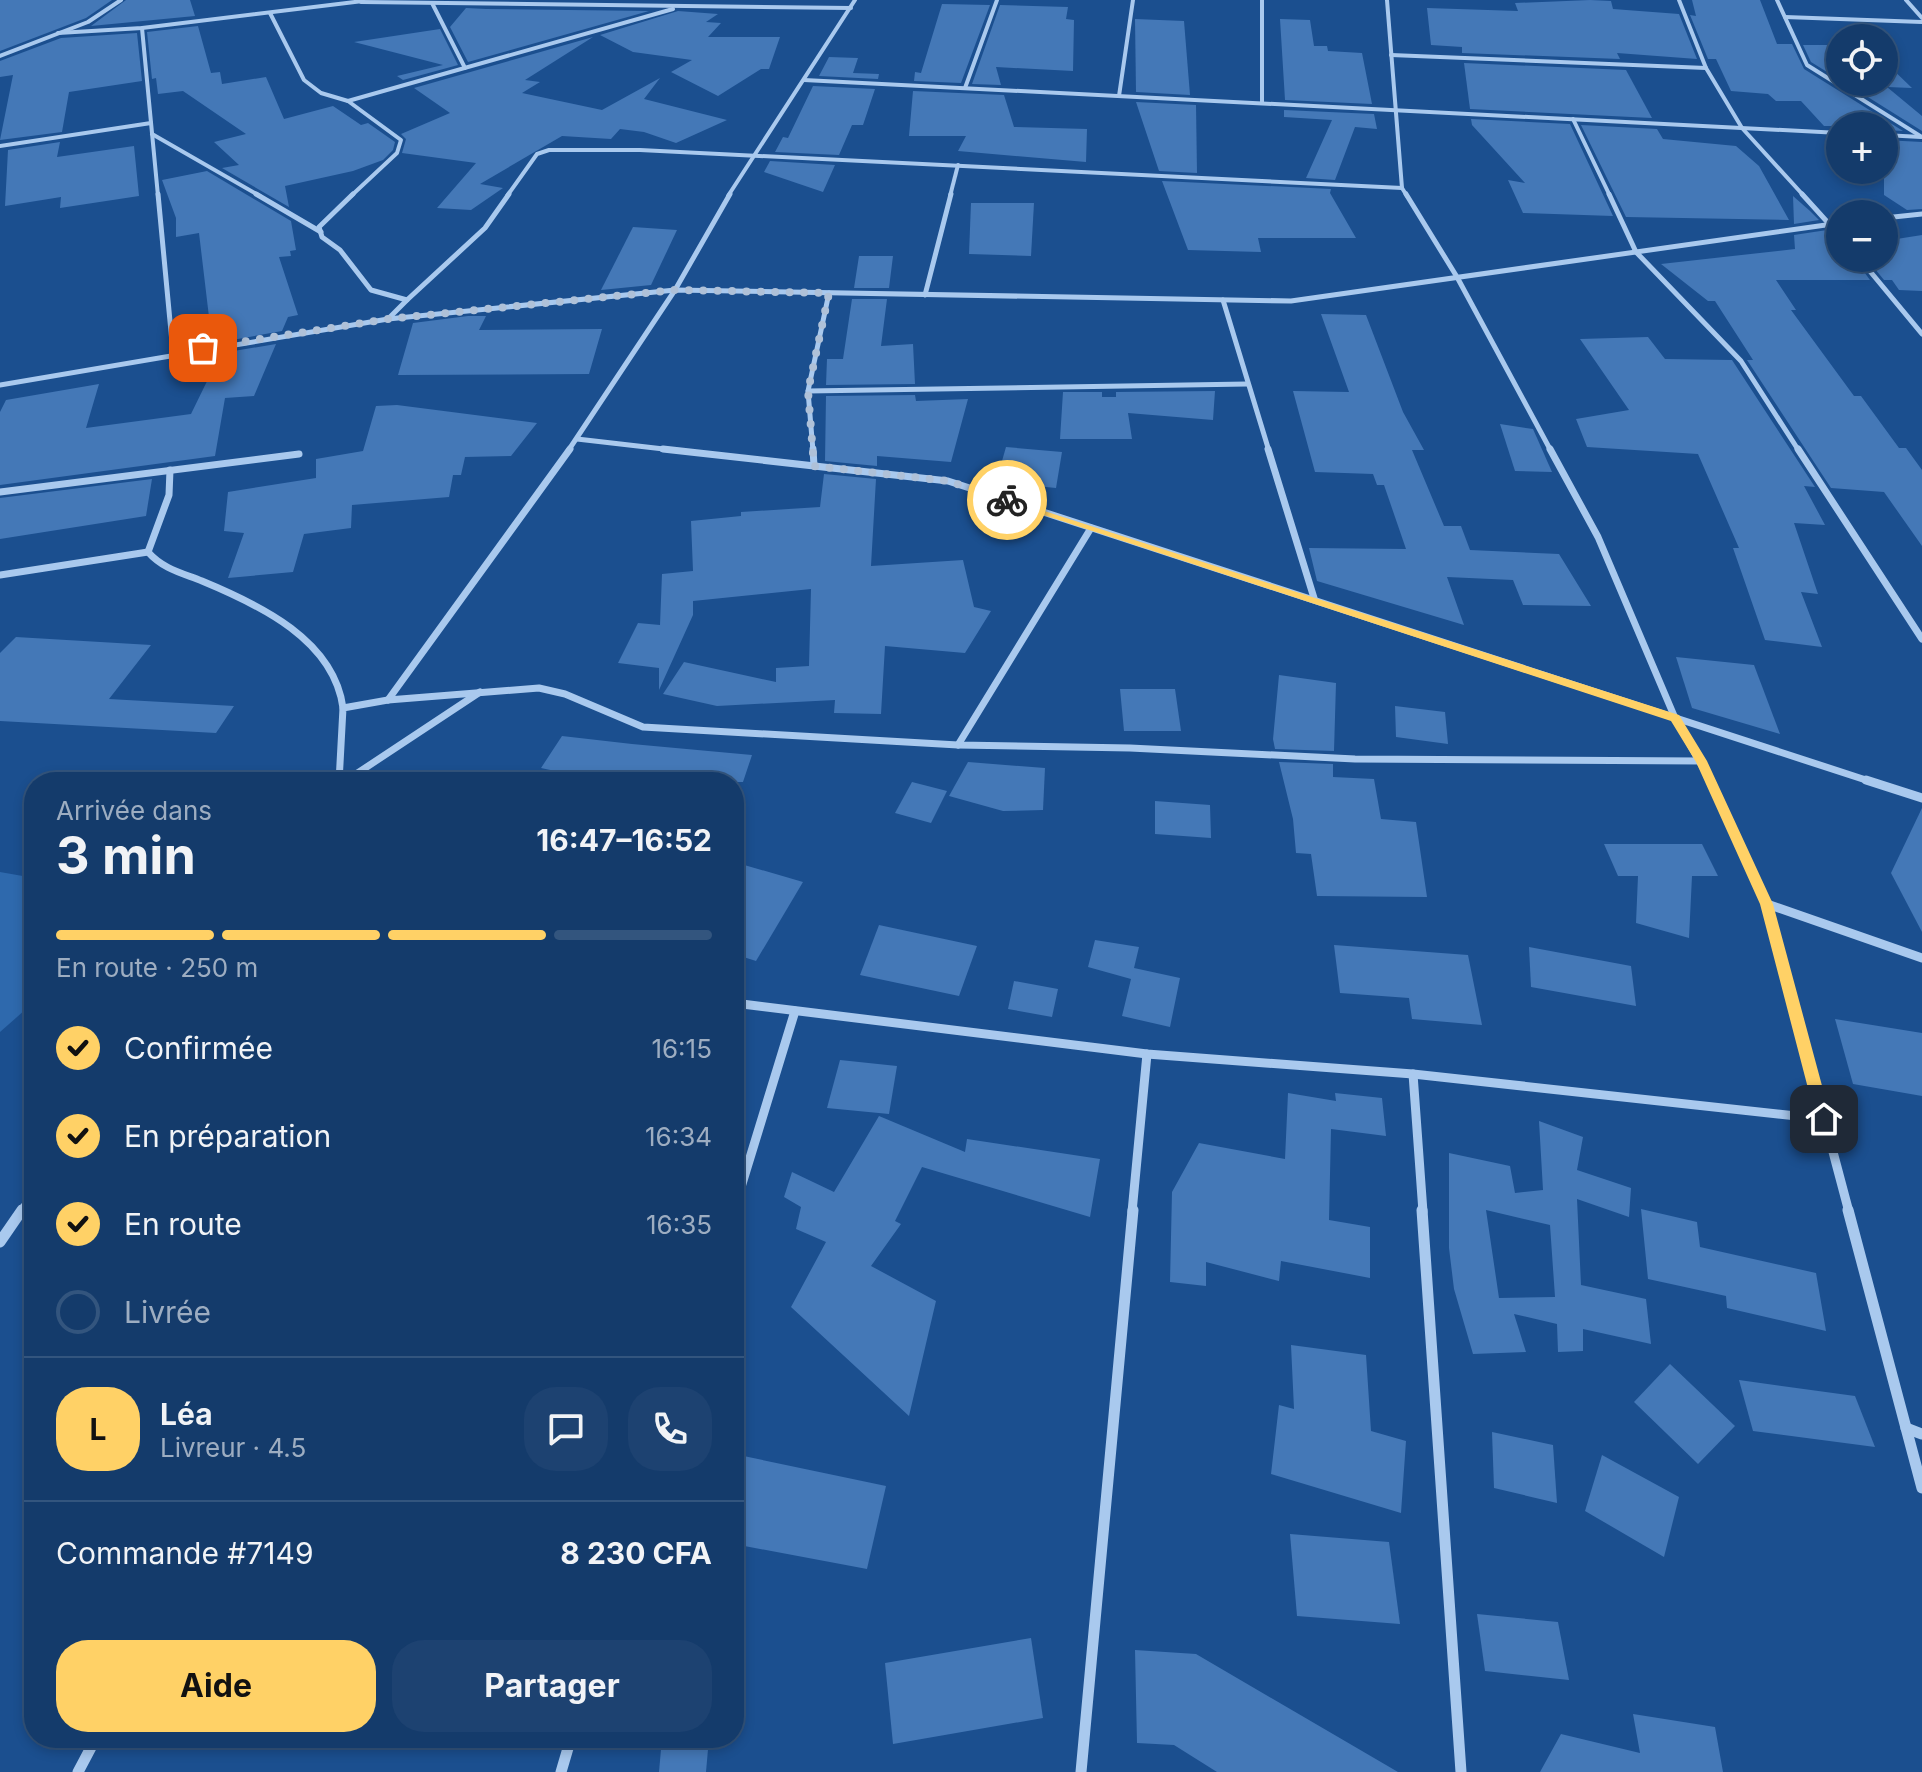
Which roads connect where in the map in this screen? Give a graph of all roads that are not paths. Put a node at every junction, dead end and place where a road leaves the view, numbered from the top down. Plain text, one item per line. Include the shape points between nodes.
1 (121, 0) edge
2 (298, 0) edge
3 (374, 0) edge
4 (855, 0) edge
5 (997, 0) edge
6 (1133, 0) edge
7 (1262, 0) edge
8 (1387, 0) edge
9 (1679, 0) edge
10 (1777, 0) edge
11 (1906, 0) edge
12 (361, 2) edge
13 (432, 3) junction
14 (682, 6) junction
15 (305, 7) junction
16 (851, 8) junction
17 (270, 13) junction
18 (1785, 17) junction
19 (1922, 20) edge
20 (142, 28) junction
21 (58, 33) junction
22 (1391, 55) junction
23 (0, 56) edge
24 (465, 68) junction
25 (1706, 68) junction
26 (804, 80) junction
27 (965, 88) junction
28 (1119, 96) junction
29 (348, 101) junction
30 (1262, 103) junction
31 (1396, 110) junction
32 (1573, 119) junction
33 (151, 123) junction
34 (1742, 128) junction
35 (1826, 132) edge
36 (152, 134) junction
37 (1898, 136) edge
38 (1922, 137) edge
39 (0, 146) edge
40 (752, 155) junction
41 (958, 165) junction
42 (1402, 188) junction
43 (1922, 214) edge
44 (1898, 217) edge
45 (1826, 220) edge
46 (1826, 225) edge
47 (321, 232) junction
48 (1636, 252) junction
49 (1871, 272) edge
50 (1457, 277) junction
51 (675, 290) junction
52 (829, 293) junction
53 (925, 295) junction
54 (407, 300) junction
55 (1223, 300) junction
56 (388, 319) junction
57 (1922, 334) edge
58 (173, 353) junction
59 (1247, 384) junction
60 (0, 385) edge
61 (808, 391) junction
62 (577, 439) junction
63 (299, 454) dead end
64 (814, 466) junction
65 (170, 470) junction
66 (0, 492) edge
67 (1091, 528) junction
68 (148, 552) junction
69 (0, 575) edge
70 (1314, 598) junction
71 (1922, 639) edge
72 (481, 691) junction
73 (388, 700) junction
74 (343, 708) junction
75 (1675, 718) junction
76 (958, 745) junction
77 (1701, 761) junction
78 (342, 772) edge
79 (357, 772) edge
80 (1922, 798) edge
81 (1767, 904) junction
82 (1922, 958) edge
83 (744, 1004) edge
84 (795, 1011) junction
85 (1147, 1054) junction
86 (1413, 1074) junction
87 (1824, 1119) junction
88 (744, 1177) edge
89 (24, 1208) edge
90 (0, 1242) edge
91 (1906, 1428) junction
92 (1922, 1434) edge
93 (1922, 1488) edge
94 (91, 1748) edge
95 (568, 1748) edge
96 (78, 1772) edge
97 (561, 1772) edge
98 (1081, 1772) edge
99 (1461, 1772) edge

1 - 21 street via 88,22
2 - 15 street
3 - 12 street
4 - 16 street
5 - 27 street
6 - 28 street
7 - 30 street
8 - 22 street
9 - 25 street
10 - 18 street
11 - 19 street
12 - 13 street
12 - 15 street
13 - 14 street
13 - 24 street
14 - 16 street
14 - 24 street
15 - 17 street
16 - 26 street
17 - 20 street
17 - 29 street via 304,80 321,93
18 - 19 street
18 - 38 street via 1807,65
20 - 21 street
20 - 33 street
21 - 23 street
22 - 25 street
22 - 31 street
24 - 29 street
25 - 34 street
26 - 27 street
26 - 40 street
27 - 28 street
28 - 30 street
29 - 47 street via 401,140 400,146 319,227
30 - 31 street
31 - 32 street
31 - 42 street
32 - 34 street
32 - 48 street
33 - 36 street
33 - 39 street
34 - 35 street
34 - 45 street
36 - 47 street
36 - 58 street
37 - 38 street
40 - 41 street
40 - 51 street
40 - 54 street via 562,148 537,154 485,228
41 - 42 street
41 - 53 street
42 - 50 street
43 - 44 street
46 - 48 street
47 - 54 street via 371,290
48 - 50 street
48 - 71 street via 1741,361
49 - 57 street
50 - 55 street via 1291,301
50 - 75 street via 1598,537
51 - 52 street
51 - 56 street
51 - 62 street
52 - 53 street
52 - 61 street
53 - 55 street
54 - 56 street
55 - 59 street
56 - 58 street
58 - 60 street
59 - 61 street
59 - 70 street
61 - 64 street
62 - 64 street
62 - 73 street
63 - 65 street
64 - 67 street via 948,481
65 - 66 street
65 - 68 street via 169,495
67 - 70 street
67 - 76 street
68 - 69 street
68 - 74 street via 168,569 205,582 301,634 334,669 344,692
70 - 75 street
72 - 73 street
72 - 76 street via 539,688 643,727
72 - 79 street
73 - 74 street
74 - 78 street
75 - 77 street
75 - 80 street
76 - 77 street via 1355,759
77 - 81 street
81 - 82 street
81 - 87 street
83 - 84 street
84 - 85 street
84 - 88 street
85 - 86 street
85 - 98 street
86 - 87 street
86 - 99 street
87 - 91 street
89 - 90 street
91 - 92 street
91 - 93 street
94 - 96 street
95 - 97 street

